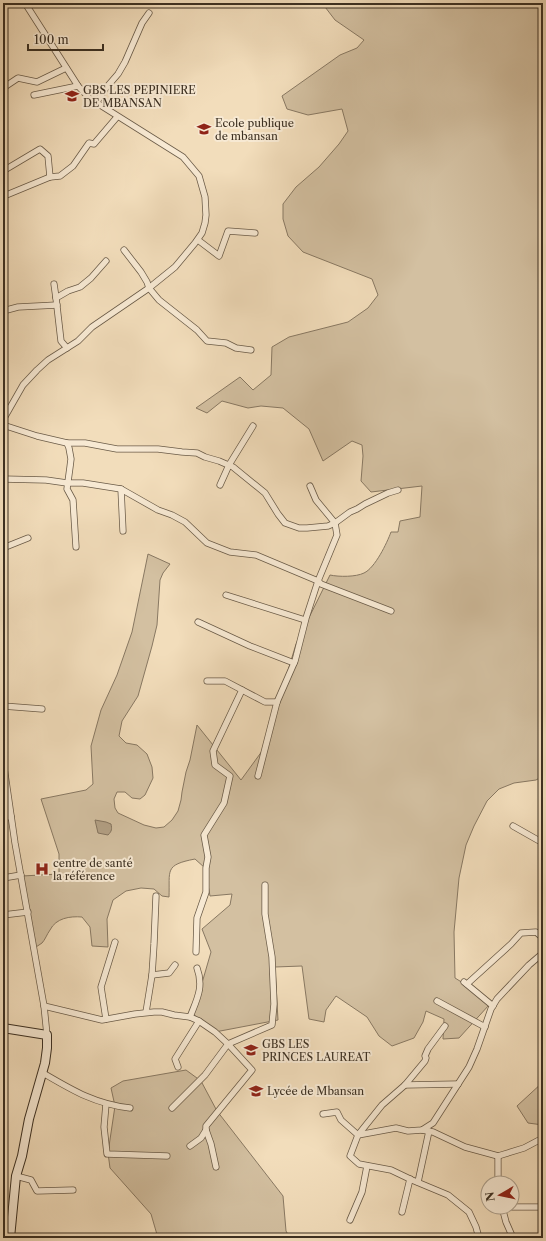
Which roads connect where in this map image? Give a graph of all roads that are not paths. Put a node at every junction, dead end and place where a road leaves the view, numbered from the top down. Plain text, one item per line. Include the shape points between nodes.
1 (24, 3) edge
2 (149, 12) dead end
3 (66, 68) junction
4 (78, 86) junction
5 (3, 88) edge
6 (34, 95) dead end
7 (96, 103) junction
8 (117, 117) junction
9 (3, 171) edge
10 (50, 177) junction
11 (4, 196) edge
12 (255, 233) dead end
13 (198, 240) junction
14 (124, 250) dead end
15 (106, 260) dead end
16 (54, 284) dead end
17 (149, 288) junction
18 (56, 298) junction
19 (57, 305) junction
20 (3, 310) edge
21 (67, 348) junction
22 (251, 350) dead end
23 (3, 420) edge
24 (3, 425) edge
25 (253, 426) dead end
26 (67, 443) junction
27 (229, 465) junction
28 (3, 479) edge
29 (67, 483) junction
30 (220, 485) dead end
31 (310, 486) dead end
32 (122, 489) junction
33 (398, 490) dead end
34 (335, 523) junction
35 (123, 531) dead end
36 (28, 538) dead end
37 (76, 547) dead end
38 (3, 548) edge
39 (318, 581) junction
40 (226, 595) dead end
41 (391, 611) dead end
42 (305, 620) junction
43 (198, 622) dead end
44 (294, 663) junction
45 (207, 681) dead end
46 (242, 690) junction
47 (277, 702) junction
48 (3, 706) edge
49 (42, 709) dead end
50 (3, 760) edge
51 (258, 776) dead end
52 (11, 816) junction
53 (3, 818) edge
54 (513, 826) dead end
55 (543, 843) edge
56 (21, 875) junction
57 (3, 878) edge
58 (265, 885) dead end
59 (156, 896) dead end
60 (28, 912) junction
61 (3, 915) edge
62 (543, 938) edge
63 (115, 942) dead end
64 (196, 952) dead end
65 (543, 953) edge
66 (175, 965) dead end
67 (197, 968) dead end
68 (152, 975) junction
69 (437, 1001) dead end
70 (44, 1006) junction
71 (493, 1006) junction
72 (146, 1012) junction
73 (190, 1017) junction
74 (106, 1019) junction
75 (199, 1021) junction
76 (445, 1026) dead end
77 (485, 1027) junction
78 (3, 1028) edge
79 (46, 1035) junction
80 (228, 1044) junction
81 (178, 1067) dead end
82 (43, 1073) junction
83 (458, 1084) junction
84 (405, 1085) junction
85 (106, 1104) junction
86 (130, 1108) dead end
87 (172, 1108) dead end
88 (323, 1114) dead end
89 (206, 1130) junction
90 (422, 1130) junction
91 (429, 1131) junction
92 (358, 1135) junction
93 (543, 1138) edge
94 (190, 1146) dead end
95 (167, 1156) dead end
96 (498, 1156) junction
97 (367, 1166) junction
98 (216, 1167) dead end
99 (498, 1175) edge
100 (16, 1176) junction
101 (410, 1179) junction
102 (418, 1182) junction
103 (74, 1190) dead end
104 (520, 1207) edge
105 (543, 1207) edge
106 (402, 1212) dead end
107 (504, 1215) edge
108 (350, 1220) dead end
109 (7, 1234) edge
110 (479, 1238) edge
111 (513, 1238) edge

1 - 3 street
2 - 7 street via 125,62
3 - 4 street
3 - 5 street via 37,82 18,78
4 - 6 street
4 - 7 street
7 - 8 street
8 - 10 street via 94,144 89,142 73,166 60,176
8 - 13 street via 182,157 199,176 205,197 206,215
9 - 10 street via 40,149 48,156
10 - 11 street
12 - 13 street via 228,231 219,256
13 - 17 street via 174,267
14 - 17 street
15 - 18 street via 80,287
16 - 18 street
17 - 21 street via 92,327
17 - 22 street via 159,300 198,330 207,341
18 - 19 street
19 - 20 street
19 - 21 street via 61,341
21 - 23 street via 48,360 23,385
24 - 26 street
25 - 27 street
26 - 27 street via 85,443 117,449 158,449 197,453
26 - 29 street via 71,459
27 - 30 street
27 - 34 street via 265,493 278,514 290,526 307,528
28 - 29 street
29 - 32 street
29 - 37 street via 66,489 73,500
31 - 34 street via 316,500
32 - 35 street
32 - 39 street via 185,522 206,543 230,552 256,555
33 - 34 street via 350,512
34 - 39 street via 338,535
36 - 38 street
39 - 41 street
39 - 42 street
40 - 42 street
42 - 44 street
43 - 44 street
44 - 47 street
45 - 46 street via 225,681
46 - 47 street via 265,702
46 - 64 street via 213,751 215,765 230,776 224,803 204,835 208,857 206,892 197,918
47 - 51 street
48 - 49 street
50 - 52 street
52 - 53 street
52 - 56 street
54 - 55 street
56 - 57 street
56 - 60 street
58 - 80 street via 265,914 272,957 272,1025
59 - 68 street
60 - 61 street
60 - 70 street
62 - 71 street via 536,932 521,933 466,983
63 - 74 street via 101,987
65 - 71 street via 524,970
66 - 68 street via 169,972
67 - 73 street via 200,984
68 - 72 street
69 - 77 street
70 - 74 street
70 - 79 street
71 - 77 street
72 - 73 street
72 - 74 street
73 - 75 street
75 - 80 street
75 - 81 street via 175,1059
76 - 84 street via 428,1049 425,1061
77 - 83 street via 469,1066
78 - 79 street
79 - 82 street via 47,1048
80 - 87 street via 205,1076
80 - 89 street via 252,1070 208,1123
82 - 85 street via 77,1092
82 - 100 street
83 - 84 street
83 - 90 street via 433,1123
84 - 92 street via 382,1105
85 - 86 street
85 - 95 street via 104,1127 107,1154
88 - 92 street via 337,1112 341,1120
89 - 94 street via 201,1138
89 - 98 street
90 - 91 street
90 - 92 street via 408,1131 396,1128
91 - 96 street via 465,1147
91 - 102 street
92 - 97 street via 350,1156 359,1164
93 - 96 street via 524,1148
96 - 99 street
97 - 101 street via 391,1170
97 - 108 street via 362,1192
100 - 103 street via 31,1180 37,1190
100 - 109 street via 13,1212
101 - 102 street
101 - 106 street
102 - 110 street via 448,1195 469,1212
104 - 105 street
107 - 111 street

